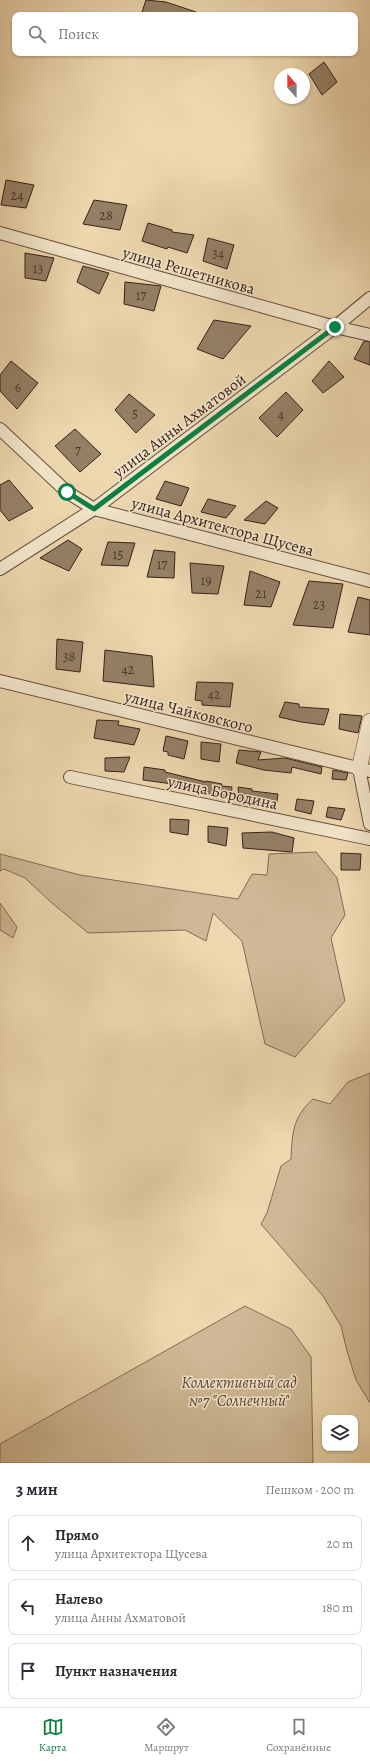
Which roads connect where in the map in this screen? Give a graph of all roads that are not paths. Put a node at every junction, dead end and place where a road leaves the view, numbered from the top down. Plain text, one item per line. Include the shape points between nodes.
1 (0, 233) edge
2 (370, 298) edge
3 (335, 327) junction
4 (370, 335) edge
5 (0, 429) edge
6 (94, 509) junction
7 (0, 569) edge
8 (370, 581) edge
9 (0, 681) edge
10 (370, 721) edge
11 (365, 770) edge
12 (70, 777) dead end
13 (370, 824) edge
14 (370, 839) edge

1 - 3 street, улица Решетникова
2 - 3 street, улица Анны Ахматовой
3 - 4 street, улица Решетникова
3 - 6 street, улица Анны Ахматовой
5 - 6 street, улица Архитектора Щусева via 67,492
6 - 7 street, улица Анны Ахматовой
6 - 8 street, улица Архитектора Щусева
9 - 11 street, улица Чайковского
10 - 11 street
11 - 13 street
12 - 14 street, улица Бородина

